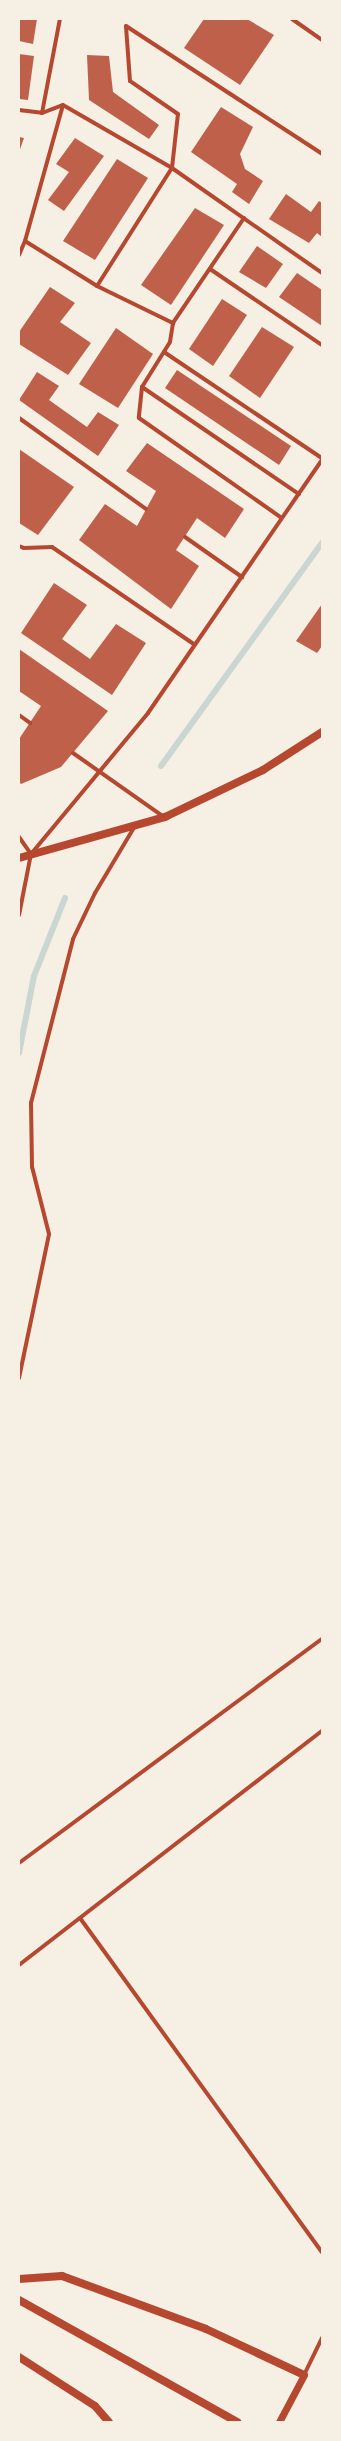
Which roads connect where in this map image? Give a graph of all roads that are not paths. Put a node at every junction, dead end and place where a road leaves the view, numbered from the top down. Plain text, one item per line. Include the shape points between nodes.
1 (60, 19) edge
2 (292, 19) edge
3 (322, 40) edge
4 (63, 105) junction
5 (19, 110) edge
6 (42, 113) junction
7 (322, 154) edge
8 (172, 168) junction
9 (244, 218) junction
10 (25, 241) junction
11 (19, 255) edge
12 (210, 269) junction
13 (322, 273) edge
14 (97, 286) junction
15 (173, 323) junction
16 (322, 346) edge
17 (164, 352) junction
18 (142, 387) junction
19 (19, 418) edge
20 (322, 459) edge
21 (299, 494) junction
22 (146, 509) dead end
23 (282, 518) junction
24 (185, 536) dead end
25 (19, 546) edge
26 (242, 577) junction
27 (195, 645) junction
28 (19, 715) edge
29 (30, 723) dead end
30 (322, 732) edge
31 (73, 753) dead end
32 (99, 772) junction
33 (165, 817) junction
34 (135, 825) junction
35 (19, 837) edge
36 (31, 854) junction
37 (19, 858) edge
38 (19, 915) edge
39 (19, 1378) edge
40 (322, 1639) edge
41 (322, 1731) edge
42 (19, 1863) edge
43 (80, 1918) junction
44 (19, 1965) edge
45 (322, 2252) edge
46 (19, 2279) edge
47 (19, 2300) edge
48 (322, 2338) edge
49 (19, 2357) edge
50 (304, 2375) junction
51 (108, 2422) edge
52 (237, 2422) edge
53 (279, 2422) edge

1 - 6 street
2 - 3 street
4 - 6 street
4 - 8 street
4 - 10 street
5 - 6 street
7 - 8 street via 126,26 130,81 178,114
8 - 9 street
8 - 14 street
9 - 12 street
9 - 13 street
10 - 11 street
10 - 14 street
12 - 15 street
12 - 16 street
14 - 15 street
15 - 17 street via 170,342
17 - 18 street
17 - 20 street
18 - 21 street
18 - 23 street via 139,418
19 - 22 street
20 - 21 street
21 - 23 street
23 - 26 street
24 - 26 street
25 - 27 street via 52,547
26 - 27 street
27 - 32 street via 148,713
28 - 29 street
30 - 33 main road via 263,770
31 - 32 street
32 - 33 street
32 - 36 street
33 - 34 main road
34 - 36 main road
34 - 39 street via 95,893 73,939 30,1103 32,1166 49,1234
35 - 36 street
36 - 37 main road
36 - 38 street
40 - 42 street
41 - 43 street
43 - 44 street
43 - 45 street
46 - 50 main road via 62,2276 206,2329
47 - 52 main road
48 - 50 street
49 - 51 main road via 95,2406
50 - 53 street

